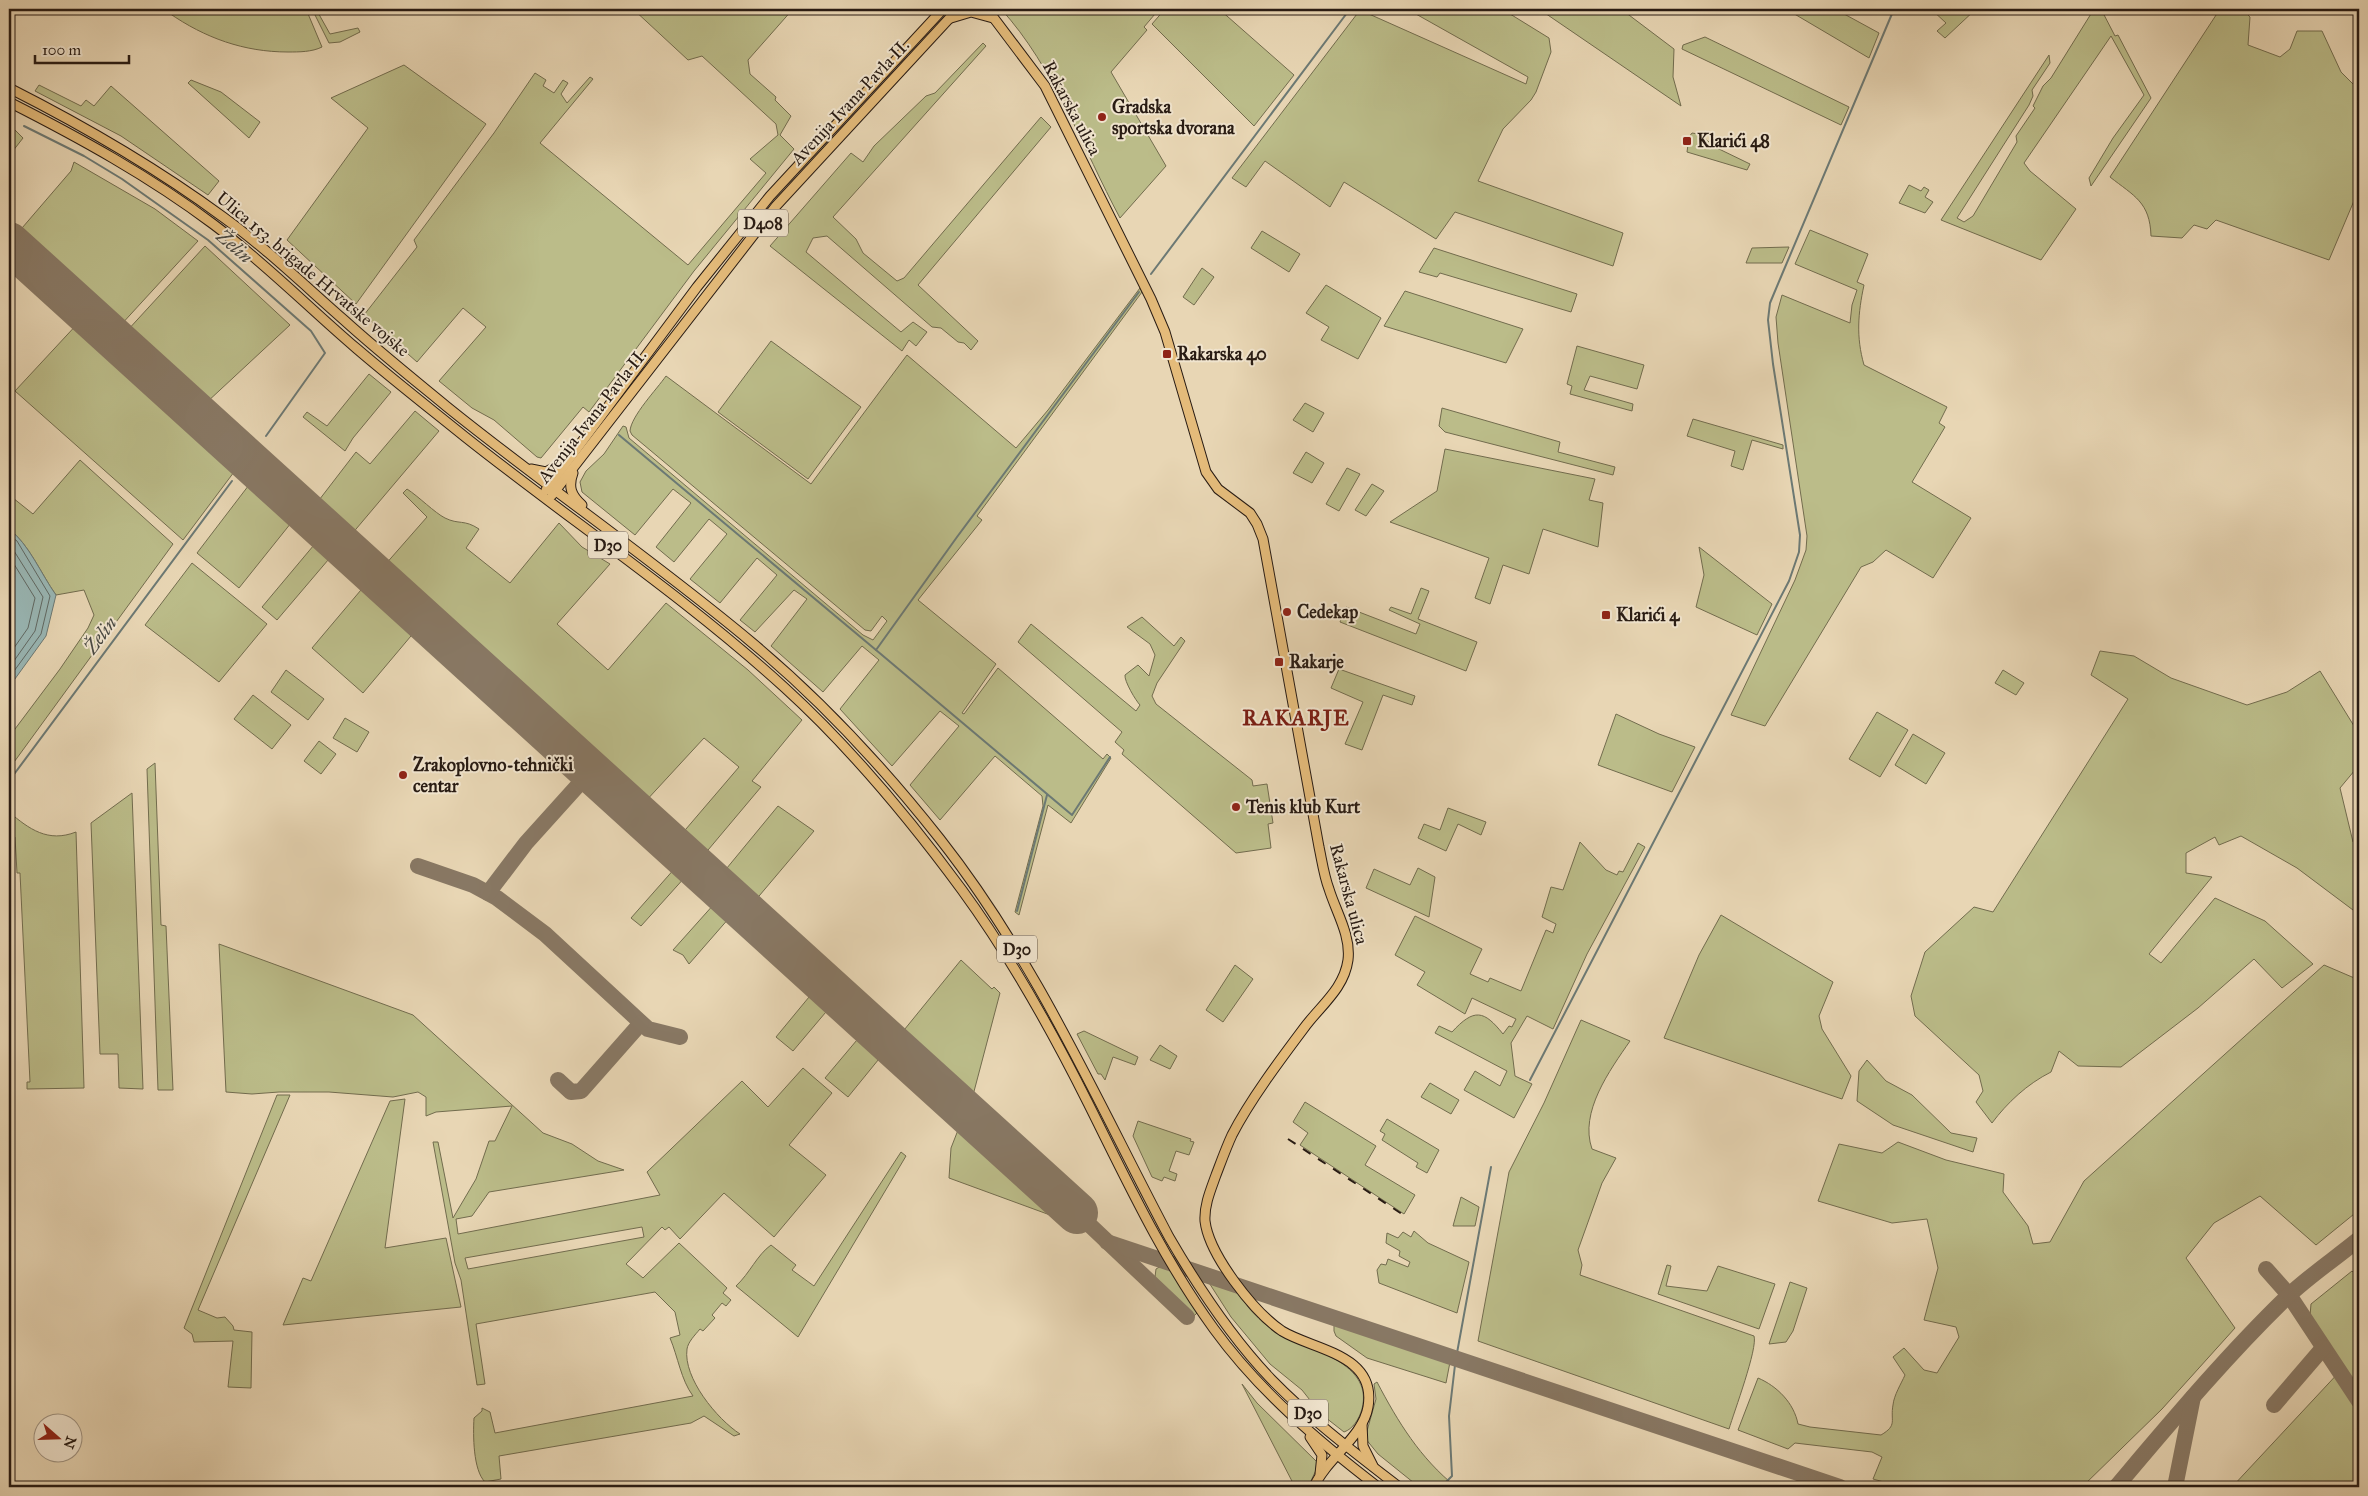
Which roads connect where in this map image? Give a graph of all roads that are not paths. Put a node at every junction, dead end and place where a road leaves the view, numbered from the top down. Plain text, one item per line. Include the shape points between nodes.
1 (943, 9) edge
2 (958, 9) edge
3 (987, 9) edge
4 (948, 19) junction
5 (996, 20) junction
6 (9, 88) edge
7 (9, 102) edge
8 (580, 445) junction
9 (576, 466) junction
10 (525, 467) junction
11 (553, 488) junction
12 (545, 498) junction
13 (590, 516) junction
14 (1272, 1396) junction
15 (1362, 1423) junction
16 (1344, 1445) junction
17 (1337, 1454) junction
18 (1376, 1470) junction
19 (1319, 1478) junction
20 (1314, 1487) edge
21 (1378, 1487) edge
22 (1399, 1487) edge

1 - 8 main road, Avenija Ivana Pavla II. / D408 via 770,196 697,287
2 - 4 main road, Avenija Ivana Pavla II. / D408
3 - 5 main road, Rakarska ulica
4 - 5 main road via 971,12
4 - 9 main road, Avenija Ivana Pavla II. / D408 via 776,206
5 - 15 main road, Rakarska ulica via 1045,86 1161,322 1206,472 1215,485 1250,513 1263,539 1319,847 1328,888 1349,953 1339,986 1303,1029 1233,1134 1207,1201 1206,1227 1231,1276 1268,1321 1298,1339 1342,1356 1358,1369 1368,1390 1369,1405
6 - 10 main road, Ulica 153. brigade Hrvatske vojske / D30 via 109,140 180,185 267,251 361,336
7 - 12 main road, Ulica 153. brigade Hrvatske vojske / D30 via 104,152 195,211 239,245 356,348
8 - 10 main road via 554,470 540,472
8 - 11 main road, Avenija Ivana Pavla II. / D408
9 - 11 main road, Avenija Ivana Pavla II. / D408
9 - 13 main road via 570,488
10 - 11 main road, Ulica 153. brigade Hrvatske vojske / D30
11 - 12 main road, Avenija Ivana Pavla II. / D408
11 - 13 main road, D30
12 - 14 main road, D30 via 702,617 787,690 836,738 922,836 997,940 1032,996 1176,1273 1216,1332
13 - 16 main road, D30 via 751,642 840,726 910,801 987,902 1043,992 1187,1268 1272,1380
14 - 17 main road, D30
14 - 19 main road via 1319,1448 1322,1463
15 - 16 main road
15 - 18 main road via 1363,1446
16 - 17 main road
16 - 18 main road, D30
17 - 19 main road
17 - 21 main road, D30
18 - 22 main road, D30
19 - 20 main road

